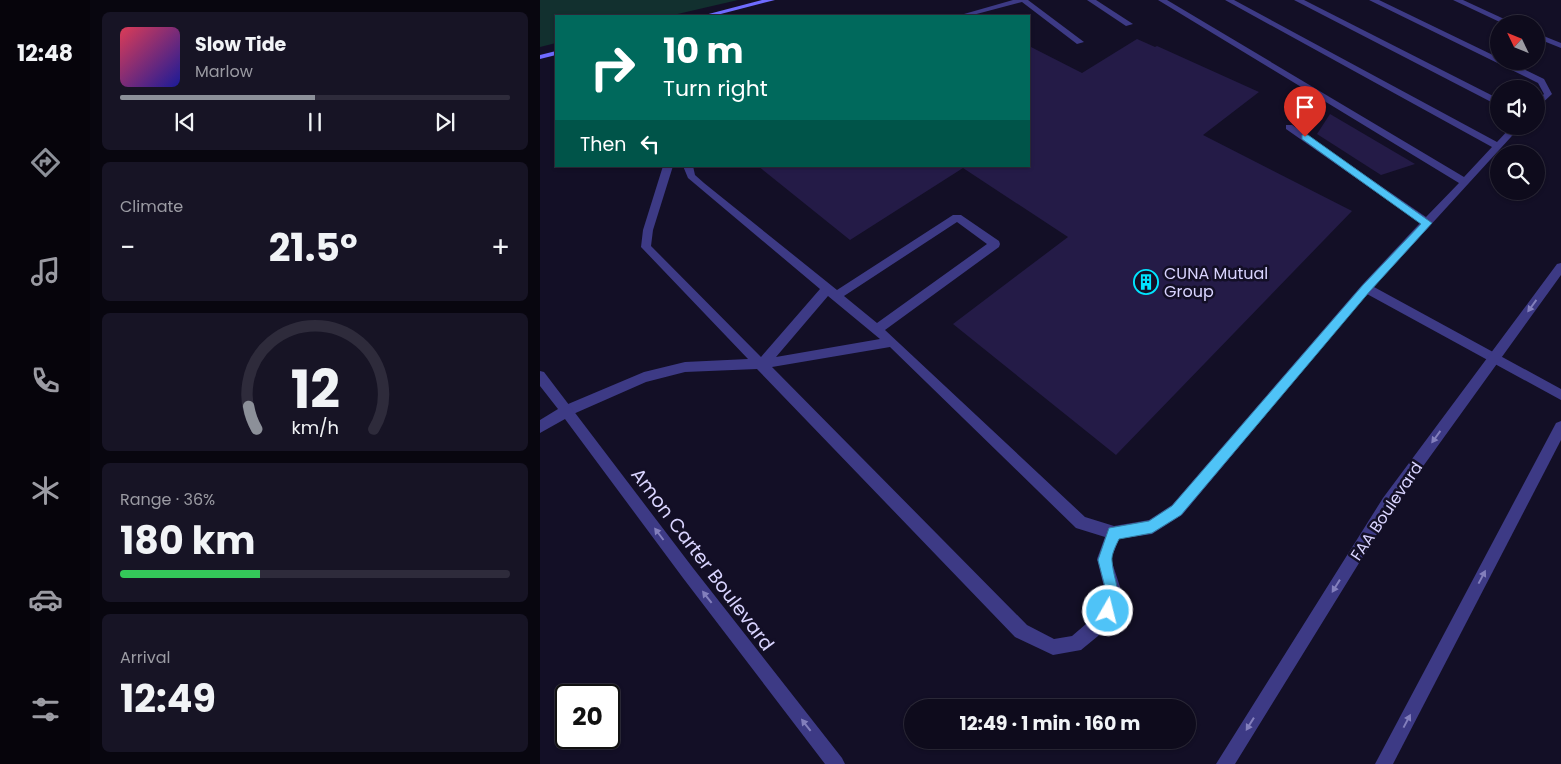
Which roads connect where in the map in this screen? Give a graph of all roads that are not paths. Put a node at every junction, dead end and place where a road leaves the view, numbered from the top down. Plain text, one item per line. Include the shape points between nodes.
1 (771, 0) edge
2 (1022, 0) edge
3 (1091, 0) edge
4 (1162, 0) edge
5 (1228, 0) edge
6 (1298, 0) edge
7 (1373, 0) edge
8 (1458, 0) edge
9 (709, 15) edge
10 (965, 15) edge
11 (1491, 15) edge
12 (1129, 24) dead end
13 (1545, 39) edge
14 (1080, 42) dead end
15 (1561, 46) edge
16 (555, 53) edge
17 (540, 57) edge
18 (1490, 57) edge
19 (1518, 70) edge
20 (1539, 80) edge
21 (1490, 98) edge
22 (1289, 126) dead end
23 (1509, 135) edge
24 (1494, 145) edge
25 (1500, 145) edge
26 (1490, 155) edge
27 (668, 167) edge
28 (688, 167) edge
29 (1465, 182) junction
30 (1427, 223) junction
31 (1561, 266) edge
32 (1366, 288) junction
33 (830, 293) junction
34 (876, 330) junction
35 (892, 342) junction
36 (1494, 359) junction
37 (762, 364) junction
38 (540, 376) edge
39 (1561, 395) edge
40 (566, 411) junction
41 (1561, 426) edge
42 (540, 427) edge
43 (1114, 533) junction
44 (836, 764) edge
45 (1225, 764) edge
46 (1384, 764) edge

1 - 9 main road
2 - 10 street
2 - 14 street
3 - 12 street
4 - 29 street
5 - 24 street
6 - 21 street
7 - 18 street
8 - 11 street
13 - 15 street
16 - 17 main road
19 - 20 street
22 - 30 street
23 - 25 street
26 - 29 street
27 - 37 street via 648,230 646,248
28 - 33 street via 691,176 701,185
29 - 30 street
30 - 32 street
31 -> 36 street, FAA Boulevard
32 - 36 street
32 - 43 street via 1177,510 1152,527
33 - 34 street
33 - 34 street via 957,216 996,244
33 - 37 street
34 - 35 street
35 - 37 street
35 - 43 street via 1081,523
36 - 39 street
36 -> 45 street, FAA Boulevard via 1388,503
37 - 40 street via 685,368 644,377
37 - 43 street via 1021,631 1053,647 1075,644 1108,611 1112,587 1104,560
38 - 40 street, Amon Carter Boulevard
40 - 42 street
44 -> 40 street, Amon Carter Boulevard
46 -> 41 street

